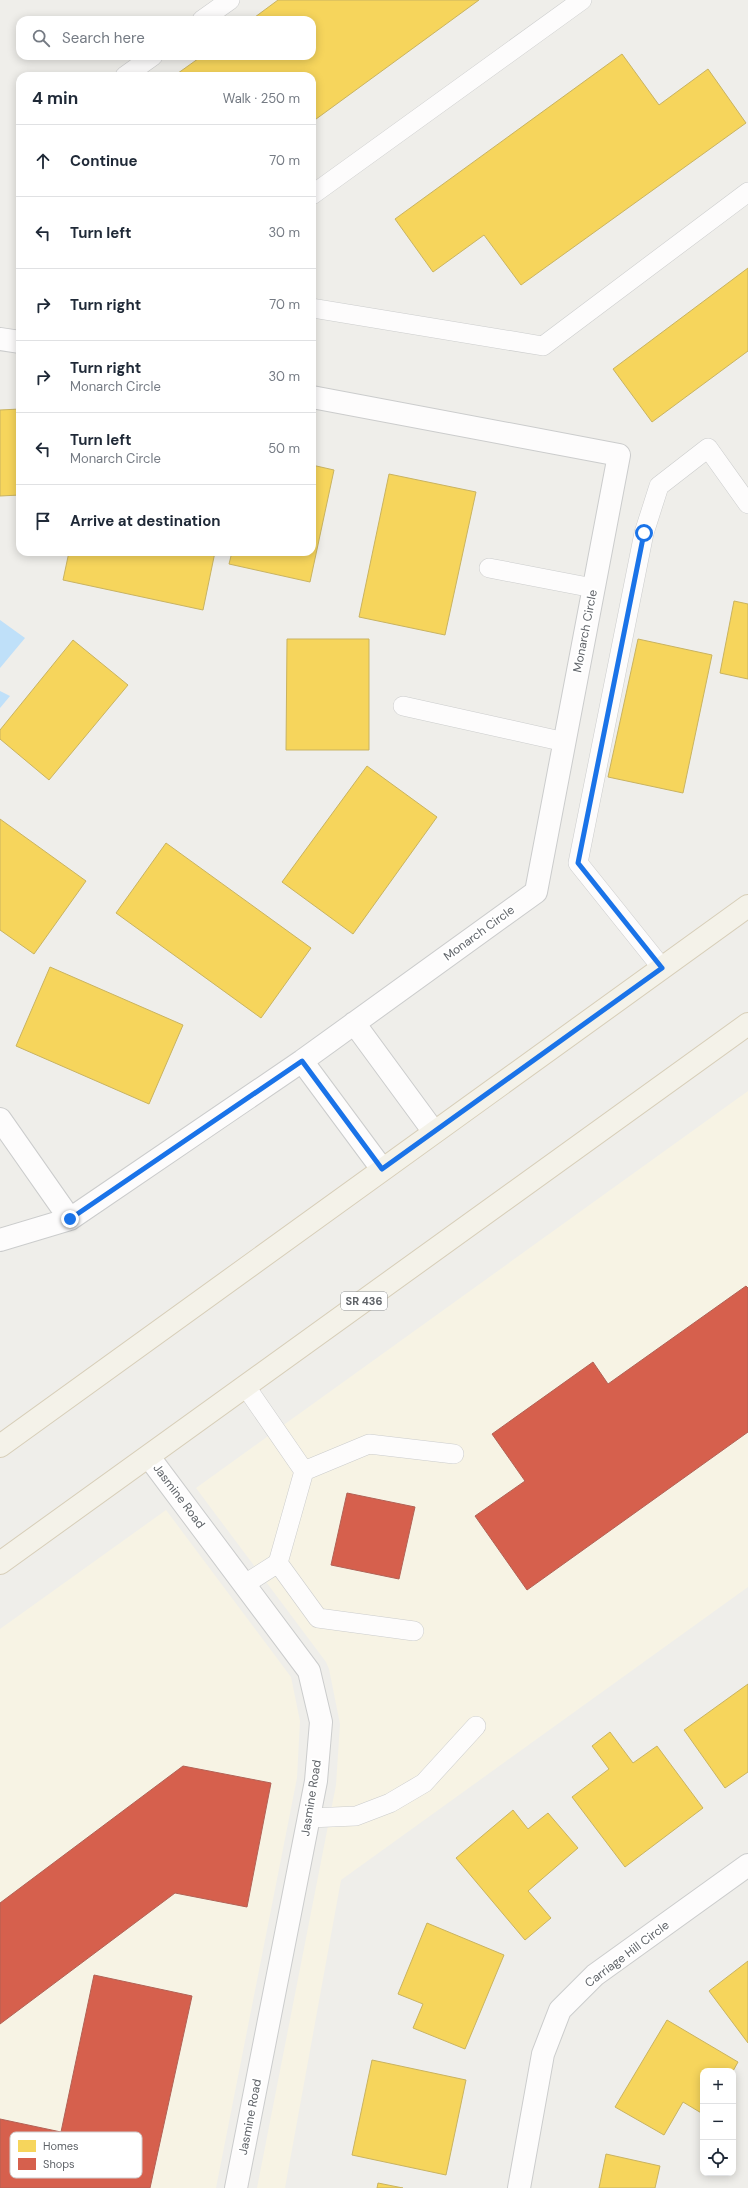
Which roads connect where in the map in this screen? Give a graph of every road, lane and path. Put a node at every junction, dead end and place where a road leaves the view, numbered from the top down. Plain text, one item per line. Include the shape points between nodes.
1 (230, 0) edge
2 (582, 0) edge
3 (208, 16) edge
4 (147, 60) edge
5 (131, 72) edge
6 (316, 192) edge
7 (748, 192) edge
8 (316, 309) edge
9 (0, 339) edge
10 (16, 341) edge
11 (316, 398) edge
12 (748, 504) edge
13 (488, 568) dead end
14 (593, 588) junction
15 (403, 706) dead end
16 (564, 742) junction
17 (748, 906) edge
18 (662, 968) junction
19 (354, 1023) junction
20 (748, 1024) edge
21 (302, 1061) junction
22 (0, 1119) edge
23 (434, 1132) junction
24 (382, 1169) junction
25 (70, 1219) junction
26 (0, 1240) edge
27 (246, 1387) junction
28 (0, 1446) edge
29 (454, 1454) dead end
30 (150, 1457) junction
31 (304, 1471) junction
32 (0, 1563) edge
33 (278, 1563) junction
34 (245, 1584) junction
35 (414, 1631) dead end
36 (476, 1726) dead end
37 (309, 1818) junction
38 (748, 1866) edge
39 (236, 2188) edge
40 (518, 2188) edge

1 - 3 lane
2 - 6 lane
4 - 5 lane
7 - 8 lane via 543,346
9 - 10 street
11 - 14 street, Monarch Circle via 618,455
12 - 18 lane via 708,448 659,486 644,533 578,863
13 - 14 lane
14 - 16 street, Monarch Circle
15 - 16 lane
16 - 19 street, Monarch Circle via 536,892
17 - 18 main road
18 - 23 main road
19 - 21 street, Monarch Circle
19 - 23 street
20 - 27 main road, SR 436
21 - 24 street
21 - 25 street, Monarch Circle
22 - 25 street
23 - 24 main road
24 - 28 main road
25 - 26 street, Monarch Circle
27 - 30 main road, SR 436
27 - 31 lane
29 - 31 lane via 369,1444
30 - 32 main road, SR 436
30 - 34 street, Jasmine Road
31 - 33 lane
33 - 34 lane
33 - 35 lane via 318,1618
34 - 37 street, Jasmine Road via 309,1671 321,1722 316,1781
36 - 37 lane via 424,1783 390,1803 356,1816
37 - 39 street, Jasmine Road
38 - 40 street, Carriage Hill Circle via 594,1976 560,2010 543,2054

